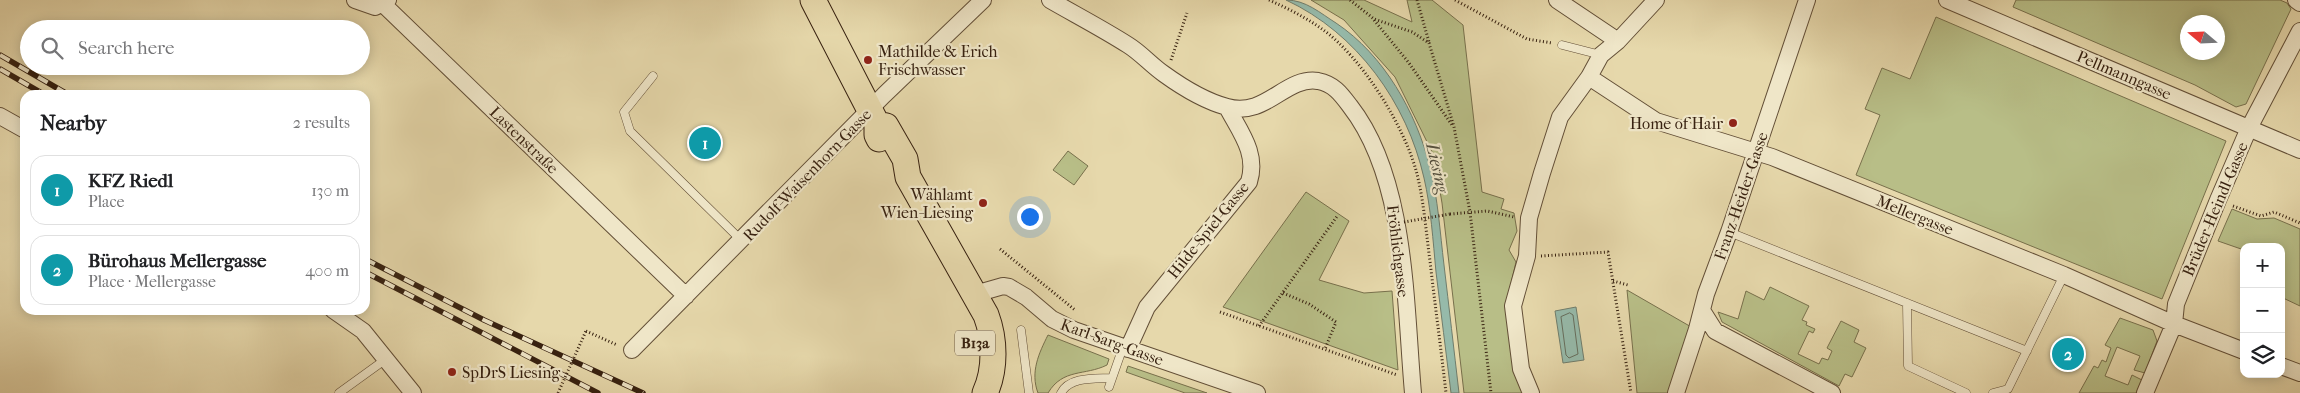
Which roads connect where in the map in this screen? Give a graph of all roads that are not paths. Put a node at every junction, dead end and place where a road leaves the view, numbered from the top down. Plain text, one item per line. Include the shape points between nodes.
1 (355, 0) edge
2 (813, 0) edge
3 (983, 0) edge
4 (1050, 0) edge
5 (1557, 0) edge
6 (1656, 0) edge
7 (1807, 0) edge
8 (1947, 0) edge
9 (2296, 0) edge
10 (386, 2) edge
11 (2300, 3) edge
12 (2300, 32) edge
13 (1618, 41) junction
14 (1562, 45) road end
15 (1601, 55) junction
16 (653, 76) dead end
17 (1589, 78) junction
18 (1227, 107) junction
19 (0, 116) edge
20 (874, 117) junction
21 (20, 127) edge
22 (2249, 128) junction
23 (2300, 150) edge
24 (1756, 152) junction
25 (1729, 232) junction
26 (742, 240) junction
27 (2064, 275) junction
28 (975, 294) junction
29 (686, 296) junction
30 (1906, 303) junction
31 (1702, 312) junction
32 (340, 315) edge
33 (2174, 324) junction
34 (1021, 330) dead end
35 (626, 348) road end
36 (1125, 348) junction
37 (2240, 349) edge
38 (2027, 351) junction
39 (386, 359) junction
40 (2285, 367) edge
41 (2300, 373) edge
42 (1112, 378) junction
43 (1109, 387) dead end
44 (339, 393) edge
45 (413, 393) edge
46 (980, 393) edge
47 (985, 393) edge
48 (1029, 393) edge
49 (1061, 393) edge
50 (1257, 393) edge
51 (1413, 393) edge
52 (1531, 393) edge
53 (1676, 393) edge
54 (1832, 393) edge
55 (1966, 393) edge
56 (1993, 393) edge
57 (2146, 393) edge

1 - 10 street, Lastenstraße via 376,7
2 - 20 main road, B13a
3 - 20 street, Rudolf-Waisenhorn-Gasse
4 - 18 street, Fröhlichgasse via 1130,46 1164,74
5 - 13 street
6 - 13 street
7 - 24 street, Franz-Heider-Gasse
8 - 22 street, Pellmanngasse
9 - 11 street
10 - 29 street, Lastenstraße
12 - 22 street, Brüder-Heindl-Gasse
13 - 15 street
14 - 15 lane
15 - 17 street
16 - 26 lane via 624,112 630,131
17 - 24 street, Mellergasse via 1656,120
17 - 52 street via 1560,117 1530,215 1527,256 1513,306 1521,368
18 - 36 street, Hilde-Spiel-Gasse via 1250,150 1249,182 1147,307
18 - 51 street, Fröhlichgasse via 1258,106 1297,84 1318,81 1338,90 1358,116 1374,144 1397,223
19 - 21 street
20 - 26 street, Rudolf-Waisenhorn-Gasse
20 - 28 main road, B13a via 886,126 905,158 908,177
22 - 23 street, Pellmanngasse
22 - 33 street, Brüder-Heindl-Gasse via 2176,304
24 - 25 street, Franz-Heider-Gasse
24 - 27 street, Mellergasse
25 - 30 lane
25 - 31 street, Franz-Heider-Gasse
26 - 29 street, Rudolf-Waisenhorn-Gasse
27 - 33 street, Mellergasse
27 - 38 lane
28 - 36 street, Karl-Sarg-Gasse via 1009,287 1062,325
28 - 46 main road, B13a
28 - 47 main road, B13a via 990,327 994,368
29 - 35 street, Rudolf-Waisenhorn-Gasse
30 - 38 lane
30 - 55 lane via 1908,366
31 - 53 street, Franz-Heider-Gasse
31 - 54 street via 1715,331
32 - 39 street via 363,331
33 - 37 street, Mellergasse
33 - 57 street, Brüder-Heindl-Gasse
34 - 48 lane
36 - 42 lane
36 - 50 street, Karl-Sarg-Gasse
38 - 56 lane via 2008,389
39 - 44 lane
39 - 45 street
40 - 41 street
42 - 43 lane
42 - 49 lane via 1079,380

